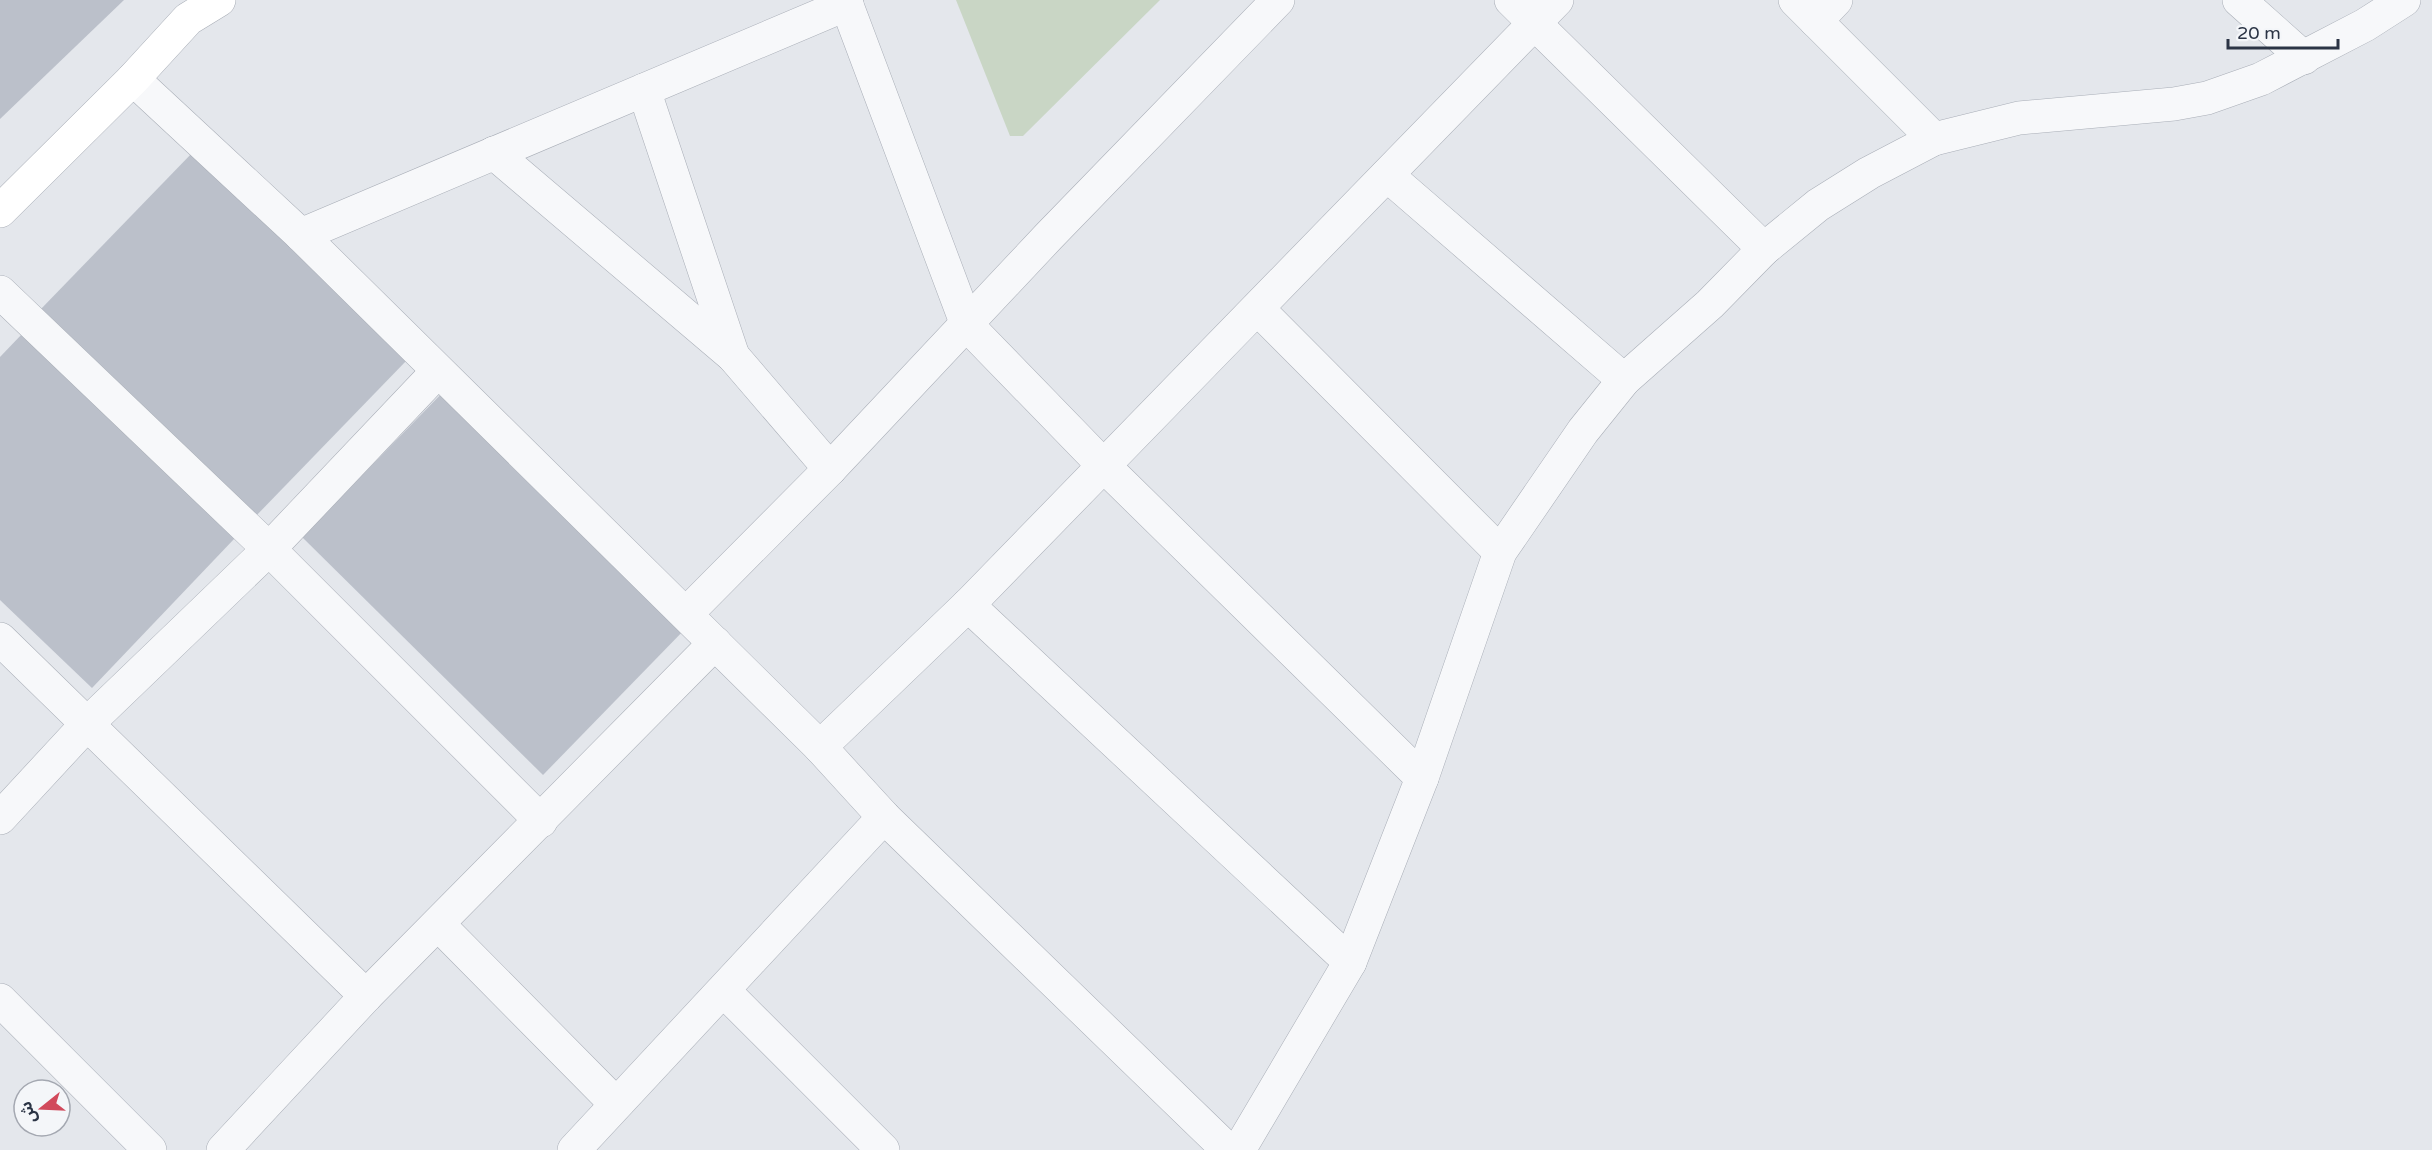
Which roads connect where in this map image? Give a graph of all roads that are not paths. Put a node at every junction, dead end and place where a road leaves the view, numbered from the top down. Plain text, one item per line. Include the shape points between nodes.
1 (219, 0) edge
2 (1278, 0) edge
3 (1511, 0) edge
4 (1557, 0) edge
5 (2239, 0) edge
6 (2404, 0) edge
7 (846, 2) edge
8 (1816, 7) edge
9 (1534, 23) junction
10 (2304, 58) junction
11 (133, 79) junction
12 (644, 90) junction
13 (1934, 139) junction
14 (494, 153) junction
15 (1387, 175) junction
16 (0, 211) edge
17 (301, 235) junction
18 (1764, 249) junction
19 (0, 292) edge
20 (1258, 309) junction
21 (968, 325) junction
22 (733, 356) junction
23 (438, 371) junction
24 (1624, 380) junction
25 (1103, 465) junction
26 (830, 469) junction
27 (269, 549) junction
28 (1500, 552) junction
29 (968, 605) junction
30 (686, 614) junction
31 (0, 639) edge
32 (715, 643) junction
33 (87, 724) junction
34 (820, 747) junction
35 (1422, 778) junction
36 (884, 816) junction
37 (0, 818) edge
38 (541, 821) junction
39 (438, 924) junction
40 (1350, 962) junction
41 (724, 991) junction
42 (366, 996) junction
43 (0, 1000) edge
44 (616, 1104) junction
45 (150, 1150) edge
46 (223, 1150) edge
47 (574, 1150) edge
48 (883, 1150) edge
49 (1228, 1150) edge
50 (1239, 1150) edge

1 - 11 street via 188,19
2 - 21 street
3 - 9 street
4 - 9 street
5 - 10 street
6 - 10 street
7 - 12 street
7 - 21 street
8 - 13 street
9 - 15 street
9 - 18 street
10 - 13 street via 2261,79 2207,98 2019,118
11 - 16 street
11 - 17 street
12 - 14 street
12 - 22 street
13 - 18 street via 1818,205
14 - 17 street
14 - 22 street
15 - 20 street
15 - 24 street
17 - 23 street
18 - 24 street
19 - 27 street
20 - 25 street
20 - 28 street
21 - 25 street
21 - 26 street
22 - 26 street
23 - 27 street
23 - 30 street
24 - 28 street via 1583,431
25 - 29 street
25 - 35 street
26 - 30 street
27 - 33 street
27 - 38 street
28 - 35 street
29 - 34 street
29 - 40 street
30 - 32 street
31 - 33 street
32 - 34 street
32 - 38 street
33 - 37 street
33 - 42 street
34 - 36 street
35 - 40 street
36 - 41 street
36 - 49 street
38 - 39 street
39 - 42 street
39 - 44 street
40 - 50 street
41 - 44 street
41 - 48 street
42 - 46 street
43 - 45 street
44 - 47 street

